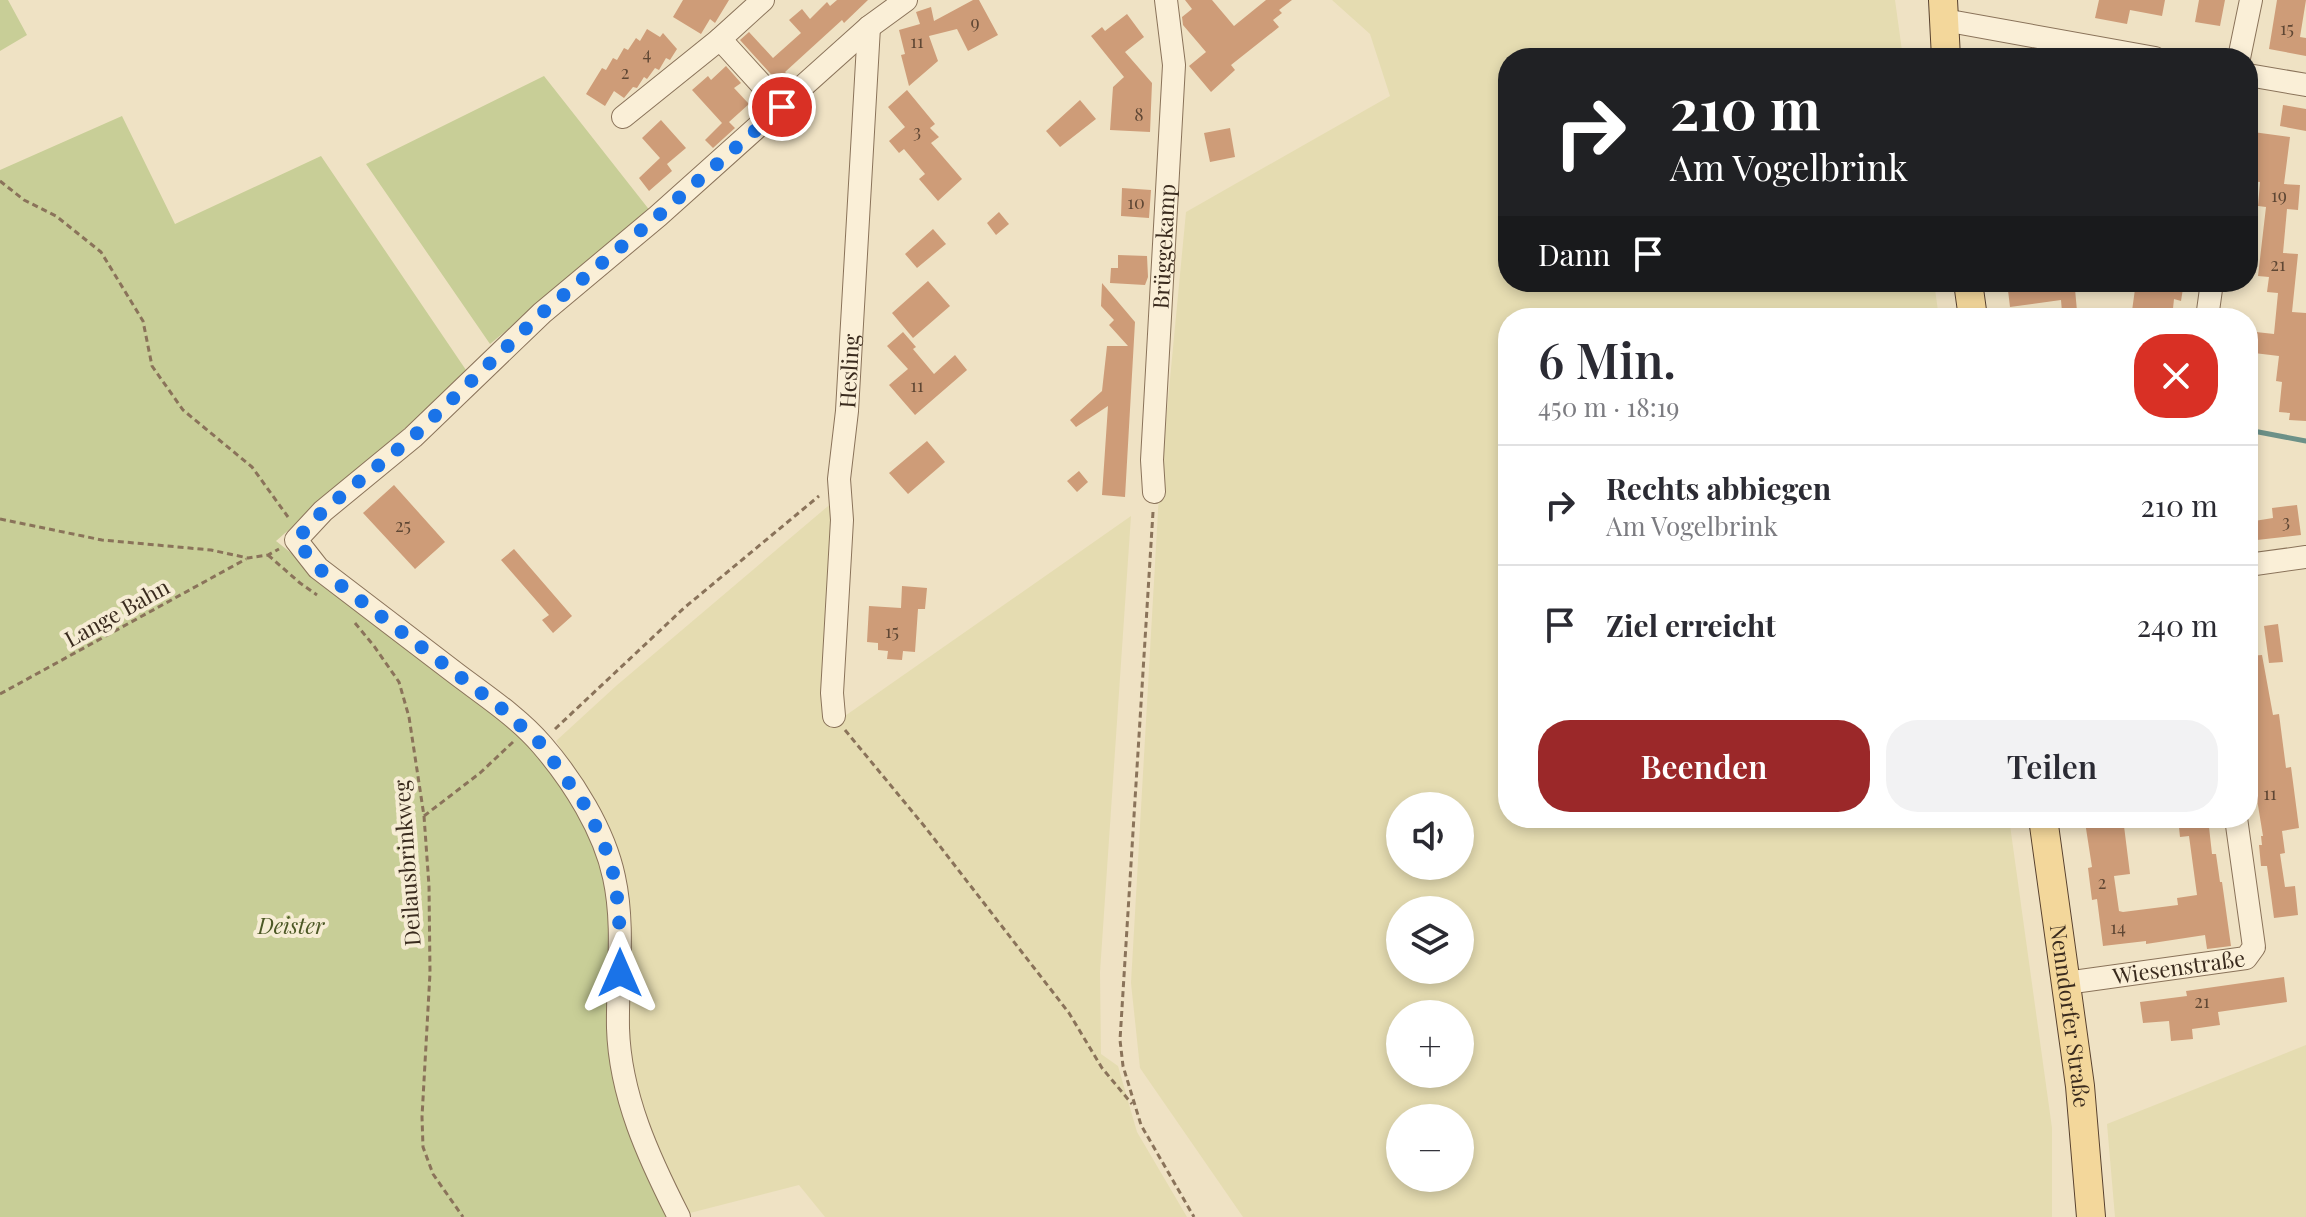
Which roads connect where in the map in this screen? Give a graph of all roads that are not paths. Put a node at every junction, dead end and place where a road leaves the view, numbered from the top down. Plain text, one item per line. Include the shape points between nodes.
1 (763, 0) edge
2 (906, 0) edge
3 (1166, 0) edge
4 (2251, 0) edge
5 (1943, 10) edge
6 (869, 27) junction
7 (720, 39) junction
8 (1945, 48) edge
9 (2111, 48) edge
10 (2241, 48) edge
11 (2258, 77) edge
12 (2306, 85) edge
13 (782, 107) junction
14 (623, 117) dead end
15 (1154, 492) road end
16 (2306, 557) edge
17 (2258, 564) edge
18 (834, 716) road end
19 (2044, 828) edge
20 (2237, 828) edge
21 (2066, 983) junction
22 (679, 1217) edge
23 (2091, 1217) edge

1 - 7 street
2 - 6 street
3 - 15 street, Brüggekamp via 1174,65
4 - 10 street
5 - 8 main road
5 - 9 street
6 - 13 street
6 - 18 street, Hesling via 839,479
7 - 13 street
7 - 14 street
11 - 12 street
13 - 22 street via 542,313 296,540 318,568 534,737 584,804 614,876 624,1082 638,1127
16 - 17 street
19 - 21 main road, Nenndorfer Straße
20 - 21 street, Wiesenstraße via 2254,947 2246,958
21 - 23 main road, Nenndorfer Straße

